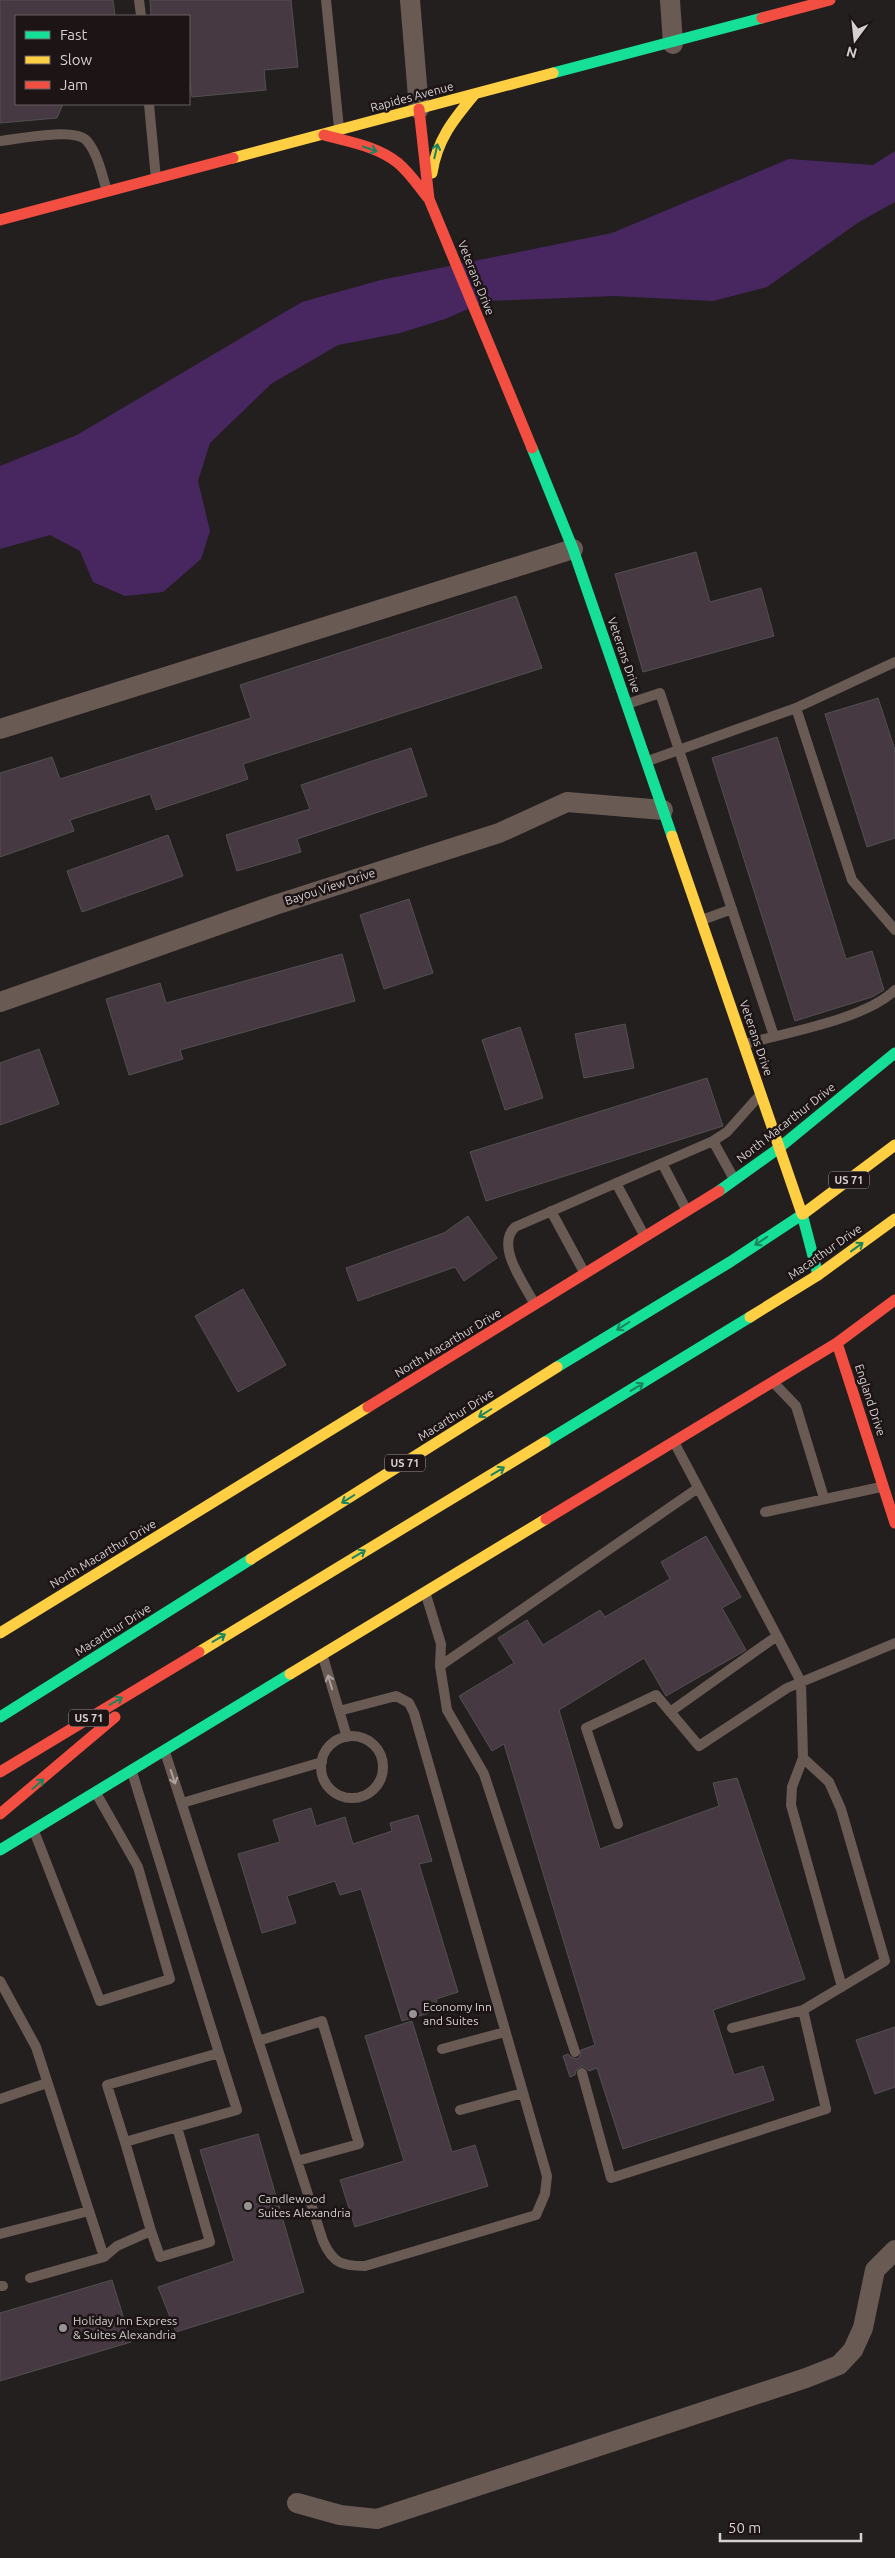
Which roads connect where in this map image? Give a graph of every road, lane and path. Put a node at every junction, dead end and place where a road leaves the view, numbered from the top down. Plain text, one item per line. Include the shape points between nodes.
1 (139, 0) edge
2 (326, 0) edge
3 (410, 0) edge
4 (670, 0) edge
5 (830, 0) edge
6 (141, 15) edge
7 (673, 44) junction
8 (474, 95) junction
9 (149, 105) edge
10 (418, 109) junction
11 (339, 131) junction
12 (324, 135) junction
13 (0, 141) edge
14 (156, 180) junction
15 (107, 192) junction
16 (429, 200) junction
17 (0, 220) edge
18 (573, 549) junction
19 (895, 662) edge
20 (626, 704) junction
21 (796, 708) junction
22 (0, 729) edge
23 (679, 750) junction
24 (646, 761) junction
25 (663, 810) junction
26 (732, 909) junction
27 (701, 920) junction
28 (895, 930) edge
29 (895, 990) edge
30 (0, 1002) edge
31 (774, 1036) junction
32 (744, 1045) junction
33 (895, 1053) edge
34 (761, 1094) junction
35 (713, 1141) junction
36 (895, 1145) edge
37 (779, 1148) junction
38 (662, 1163) junction
39 (734, 1180) junction
40 (616, 1183) junction
41 (552, 1211) junction
42 (687, 1212) junction
43 (802, 1214) junction
44 (895, 1220) edge
45 (645, 1238) junction
46 (586, 1275) junction
47 (818, 1275) junction
48 (535, 1306) junction
49 (893, 1306) edge
50 (837, 1343) junction
51 (772, 1381) junction
52 (673, 1441) junction
53 (883, 1486) junction
54 (698, 1488) junction
55 (824, 1498) junction
56 (765, 1512) dead end
57 (895, 1523) edge
58 (425, 1591) junction
59 (0, 1633) edge
60 (777, 1636) junction
61 (895, 1643) edge
62 (322, 1654) junction
63 (178, 1663) junction
64 (440, 1666) junction
65 (801, 1682) junction
66 (339, 1710) junction
67 (670, 1712) junction
68 (3, 1715) edge
69 (347, 1737) junction
70 (165, 1750) junction
71 (803, 1758) junction
72 (322, 1762) junction
73 (131, 1770) junction
74 (0, 1772) edge
75 (96, 1792) junction
76 (182, 1803) junction
77 (0, 1814) edge
78 (618, 1824) dead end
79 (34, 1830) junction
80 (0, 1850) edge
81 (0, 1981) edge
82 (842, 1987) junction
83 (803, 2010) junction
84 (732, 2028) dead end
85 (505, 2032) junction
86 (258, 2041) junction
87 (442, 2049) dead end
88 (574, 2052) dead end
89 (219, 2053) junction
90 (582, 2073) dead end
91 (48, 2083) junction
92 (523, 2093) junction
93 (0, 2099) edge
94 (460, 2110) dead end
95 (177, 2127) junction
96 (125, 2142) junction
97 (297, 2161) junction
98 (89, 2211) junction
99 (152, 2231) junction
100 (0, 2234) edge
101 (895, 2250) edge
102 (104, 2256) junction
103 (30, 2278) dead end
104 (297, 2502) dead end

1 - 6 lane
2 - 11 lane
3 - 10 street
4 - 7 street
5 - 7 main road, Rapides Avenue
7 - 8 main road, Rapides Avenue
8 - 10 main road, Rapides Avenue
16 -> 8 main road via 438,143 446,127
9 - 14 lane
10 - 11 main road, Rapides Avenue
10 - 16 main road, Veterans Drive
11 - 12 main road, Rapides Avenue
12 - 14 main road, Rapides Avenue
12 -> 16 main road via 375,150 393,159
13 - 15 lane via 55,135 80,136 92,148
14 - 15 main road, Rapides Avenue
15 - 17 main road, Rapides Avenue
16 - 18 main road, Veterans Drive
18 - 20 main road, Veterans Drive
18 - 22 street
19 - 21 lane
20 - 23 lane via 660,693
20 - 24 main road, Veterans Drive
21 - 23 lane
21 - 28 lane via 852,880
23 - 24 lane
23 - 26 lane
24 - 25 main road, Veterans Drive
25 - 27 main road, Veterans Drive
25 - 30 street, Bayou View Drive via 567,802 499,833 275,905
26 - 27 lane
26 - 31 lane
27 - 32 main road, Veterans Drive
29 - 31 lane via 858,1012
31 - 32 lane
32 - 34 main road, Veterans Drive
33 - 37 main road, North Macarthur Drive
34 - 35 lane via 727,1132
34 - 37 main road, Veterans Drive
35 - 38 lane
35 - 39 lane
36 - 43 main road, Macarthur Drive / US 71
37 - 39 main road, North Macarthur Drive
37 - 43 main road, Veterans Drive
38 - 40 lane
38 - 42 lane
39 - 42 main road, North Macarthur Drive
40 - 41 lane
40 - 45 lane
41 - 46 lane
41 - 48 lane via 515,1227 507,1240 510,1256
42 - 45 main road, North Macarthur Drive
43 - 47 main road, Veterans Drive
43 -> 68 main road, Macarthur Drive / US 71 via 710,1275 626,1324
47 -> 44 main road, Macarthur Drive / US 71
45 - 46 main road, North Macarthur Drive
46 - 48 main road, North Macarthur Drive
63 -> 47 main road, Macarthur Drive / US 71
48 - 59 main road, North Macarthur Drive
49 - 50 main road
50 - 51 main road
50 - 53 main road, England Drive
51 - 52 main road
51 - 55 lane via 796,1406
52 - 54 lane
52 - 58 main road
53 - 55 lane
53 - 57 main road, England Drive
54 - 60 lane
54 - 64 lane
55 - 56 lane
58 - 62 main road
58 - 64 lane via 441,1644
60 - 65 lane
60 - 67 lane
61 - 65 lane
66 -> 62 lane
62 - 70 main road
74 -> 63 main road, Macarthur Drive / US 71
77 -> 63 main road
64 - 88 lane via 447,1710 484,1774
65 - 67 lane via 699,1746
65 - 71 lane
66 - 69 lane
66 - 85 lane via 396,1696 409,1703
67 - 78 lane via 656,1695 586,1728
69 - 72 lane via 330,1745
69 - 72 lane via 368,1740 376,1747 383,1767 376,1787 357,1797 338,1794 325,1781
70 - 73 main road
70 -> 76 lane
71 - 82 lane via 792,1787 792,1805
71 - 82 lane via 830,1782 841,1808 885,1961
72 - 76 lane
73 - 75 main road
73 - 89 lane
75 - 79 main road
75 - 79 lane via 138,1867 170,1980 100,2001
76 - 86 lane
79 - 80 main road
81 - 91 lane via 36,2047
82 - 83 lane
83 - 84 lane
83 - 90 lane via 826,2109 611,2178
85 - 87 lane
85 - 92 lane
86 - 97 lane
86 - 97 lane via 322,2021 359,2144
89 - 95 lane via 237,2110
89 - 96 lane via 107,2085
91 - 93 lane
91 - 98 lane
92 - 94 lane
92 - 97 lane via 547,2176 545,2194 536,2215 365,2266 349,2266 330,2257
95 - 96 lane
95 - 99 lane via 210,2242 160,2257
96 - 99 lane
98 - 100 lane
98 - 102 lane
99 - 102 lane via 117,2246
101 - 104 street via 875,2270 863,2328 853,2350 838,2365 377,2519 340,2515
102 - 103 lane

